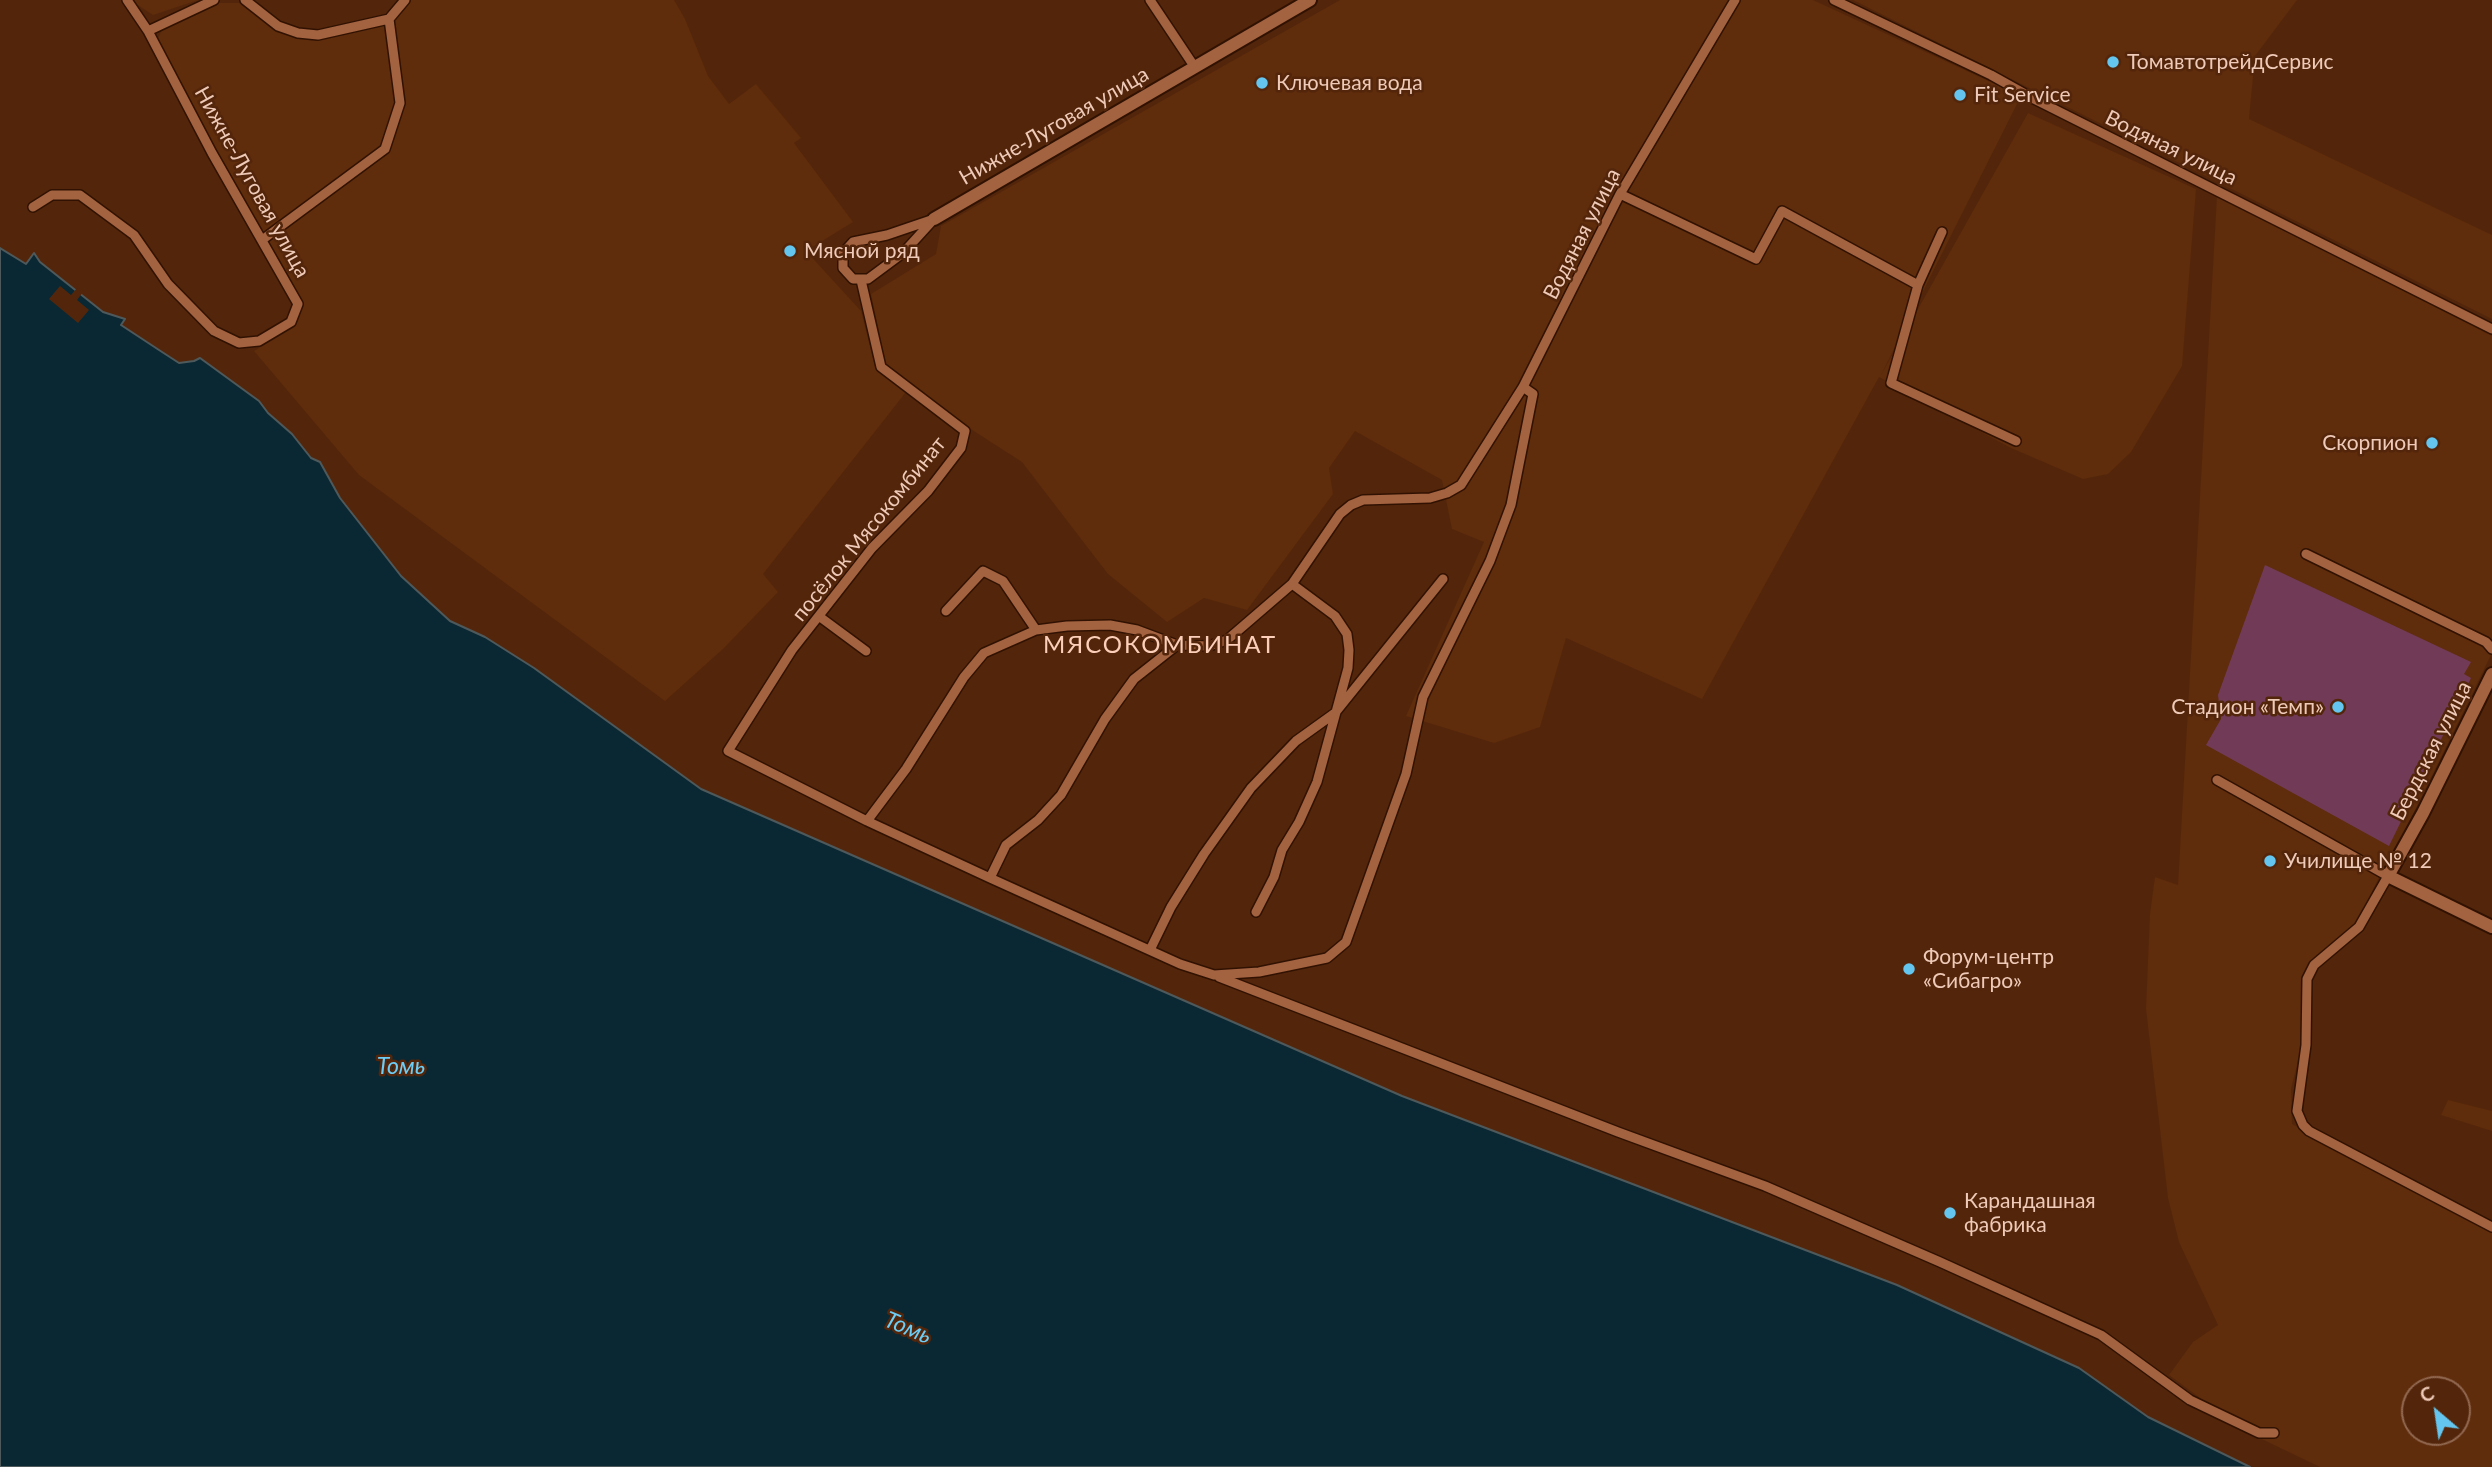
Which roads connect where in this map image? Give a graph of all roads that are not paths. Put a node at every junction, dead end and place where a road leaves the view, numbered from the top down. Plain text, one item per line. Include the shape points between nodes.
1 (127, 0) edge
2 (214, 0) edge
3 (245, 0) edge
4 (405, 0) edge
5 (1150, 0) edge
6 (1310, 0) edge
7 (1735, 0) edge
8 (1833, 0) edge
9 (389, 19) junction
10 (148, 31) junction
11 (1194, 66) junction
12 (1620, 194) junction
13 (33, 207) dead end
14 (934, 219) junction
15 (1942, 232) dead end
16 (262, 240) junction
17 (861, 281) junction
18 (1918, 285) junction
19 (2492, 329) edge
20 (1523, 387) junction
21 (2016, 441) dead end
22 (2306, 554) dead end
23 (1443, 579) dead end
24 (1292, 584) junction
25 (946, 611) dead end
26 (820, 617) junction
27 (1036, 630) junction
28 (1177, 645) junction
29 (2492, 649) edge
30 (866, 651) dead end
31 (2492, 674) edge
32 (1335, 713) junction
33 (2217, 780) dead end
34 (867, 821) junction
35 (2388, 876) junction
36 (990, 878) junction
37 (1256, 912) dead end
38 (2492, 927) edge
39 (1150, 950) junction
40 (1214, 975) junction
41 (2492, 1227) edge
42 (2274, 1433) dead end

1 - 10 street, Нижне-Луговая улица
2 - 10 street
3 - 9 street via 278,26 298,33 318,35
4 - 9 street
5 - 11 street
6 - 11 street, Нижне-Луговая улица
7 - 12 street, Водяная улица
8 - 19 street, Водяная улица
9 - 16 street via 400,103 385,149
10 - 16 street, Нижне-Луговая улица
11 - 14 street, Нижне-Луговая улица
12 - 18 street via 1756,259 1782,211
12 - 20 street, Водяная улица
13 - 16 street, Нижне-Луговая улица via 52,195 80,195 134,234 168,284 214,331 239,343 259,341 291,322 298,304
14 - 17 street via 895,260
14 - 17 street via 847,246 843,268
15 - 18 street
17 - 26 street, посёлок Мясокомбинат via 881,366 965,430 961,448 944,471 872,548
18 - 21 street via 1891,383
20 - 24 street, Водяная улица via 1461,485 1430,498 1363,500 1351,505
20 - 40 street, посёлок Мясокомбинат via 1533,394 1511,505 1490,561 1423,698 1406,774 1346,942 1327,958 1259,972
22 - 29 street
23 - 32 street
24 - 28 street via 1227,640 1209,646
24 - 32 street via 1335,616 1347,634 1348,668
25 - 27 street via 983,571 1003,581
26 - 30 street
26 - 34 street, посёлок Мясокомбинат via 792,650 728,751
27 - 28 street via 1110,625
27 - 34 street via 977,659
28 - 36 street via 1134,679 1061,795 1006,845
31 - 35 street, Бердская улица
32 - 37 street via 1317,782
32 - 39 street via 1296,741 1251,789 1204,853
33 - 35 street
34 - 36 street, посёлок Мясокомбинат
35 - 38 street
35 - 41 street, Бердская улица via 2359,927 2314,965 2307,979 2299,1118 2309,1130
36 - 39 street, посёлок Мясокомбинат
39 - 40 street, посёлок Мясокомбинат
40 - 42 street via 1765,1186 1903,1245 2101,1335 2190,1400 2259,1433

